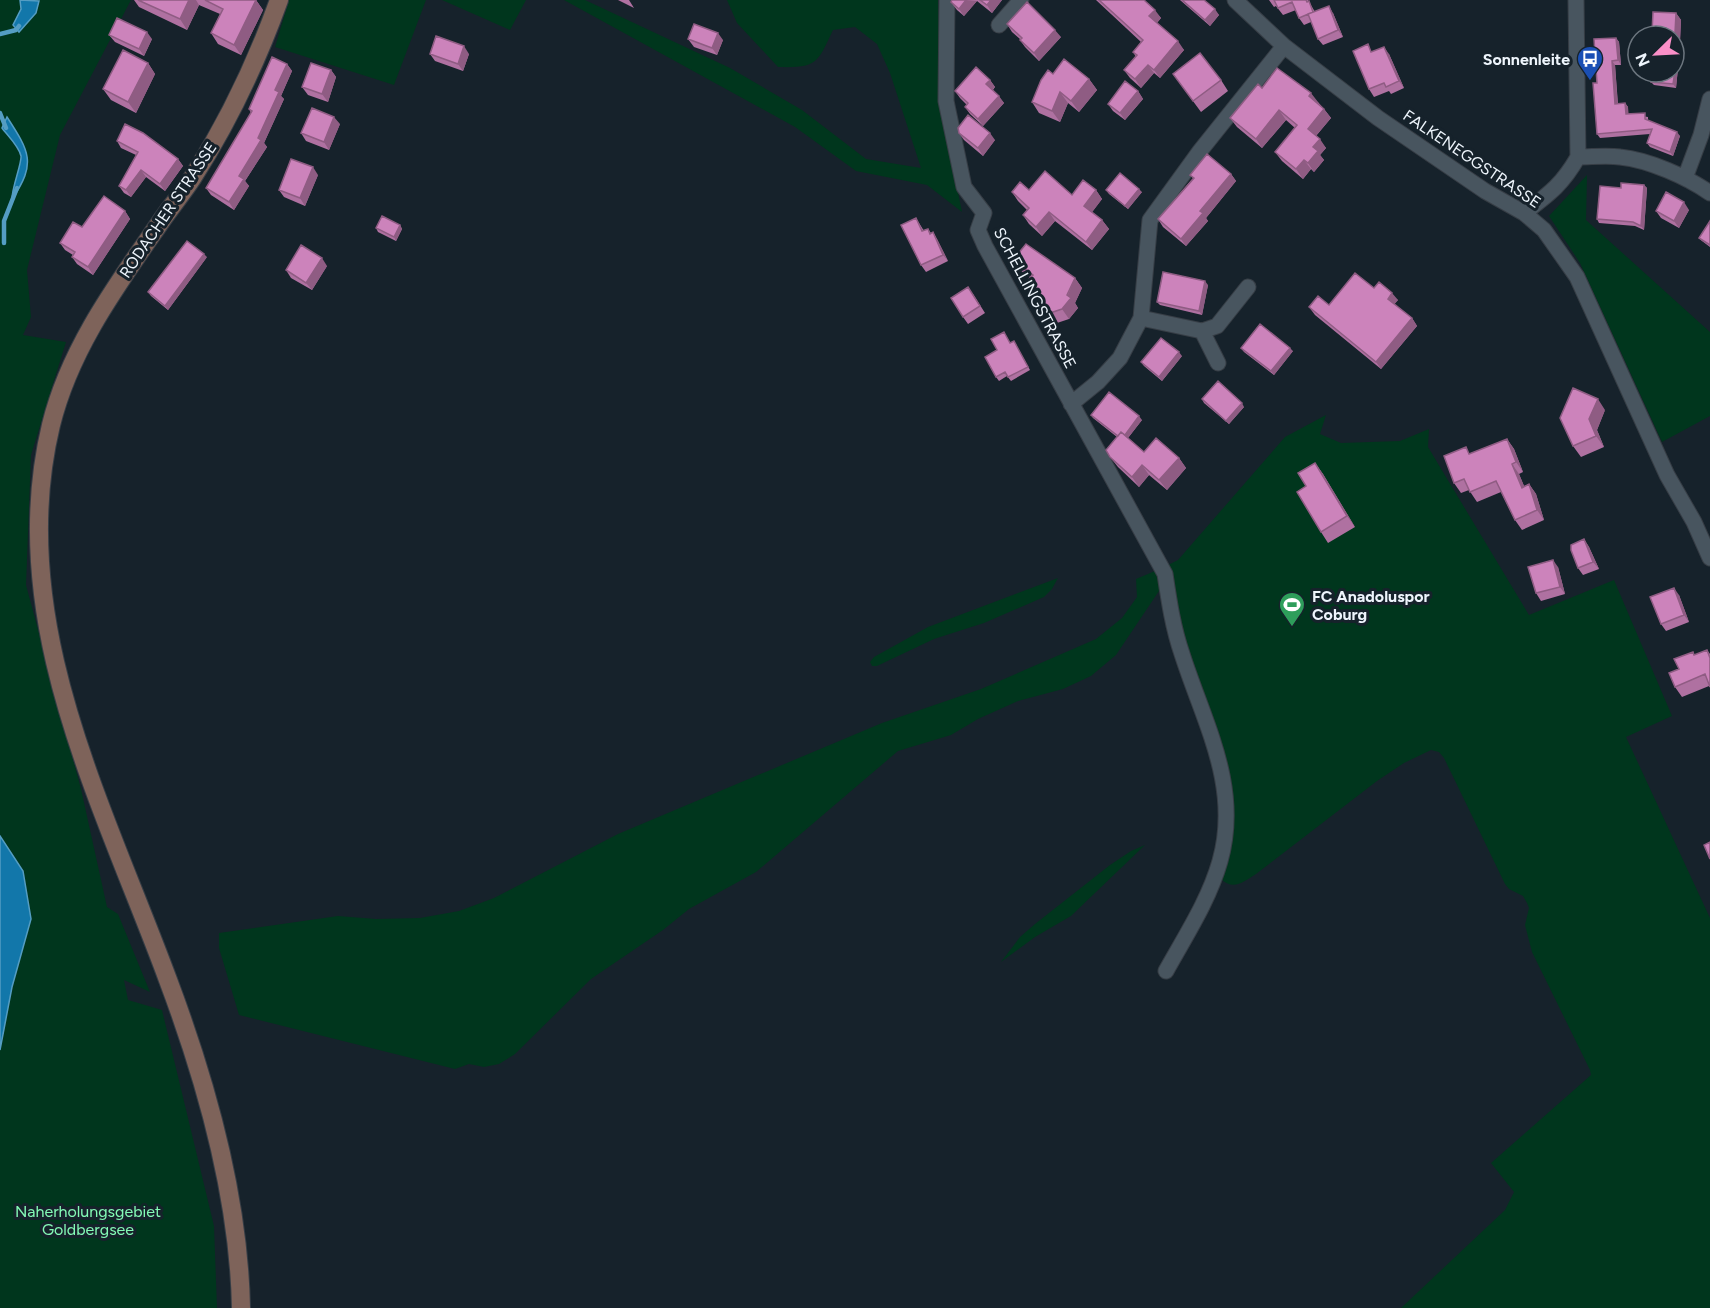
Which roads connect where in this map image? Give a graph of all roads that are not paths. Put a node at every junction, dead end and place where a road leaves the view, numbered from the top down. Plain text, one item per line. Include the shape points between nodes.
1 (279, 0) edge
2 (946, 0) edge
3 (1021, 0) edge
4 (1234, 0) edge
5 (1576, 0) edge
6 (999, 25) dead end
7 (1284, 45) junction
8 (1710, 99) edge
9 (1578, 158) junction
10 (1684, 178) junction
11 (1710, 193) edge
12 (1524, 213) junction
13 (1248, 287) dead end
14 (1141, 318) junction
15 (1202, 331) junction
16 (1218, 363) dead end
17 (1071, 404) junction
18 (1710, 520) edge
19 (1694, 522) junction
20 (1710, 558) edge
21 (1166, 971) dead end
22 (241, 1308) edge

1 - 22 street, RODACHER STRASSE via 221,130 79,349 51,423 39,515 44,604 52,652 96,794 187,1033 215,1131 230,1207
2 - 17 street, SCHELLINGSTRASSE via 946,101 964,187 984,213 978,230 985,246
3 - 6 street
4 - 7 street, FALKENEGGSTRASSE
5 - 9 street
7 - 12 street, FALKENEGGSTRASSE via 1378,118
7 - 14 street via 1150,220
8 - 10 street
9 - 10 street via 1620,157
9 - 12 street via 1556,189
10 - 11 street
12 - 19 street, FALKENEGGSTRASSE via 1544,230 1577,277 1667,475
13 - 15 street via 1216,326
14 - 15 street
14 - 17 street via 1120,358
15 - 16 street
17 - 21 street, SCHELLINGSTRASSE via 1165,574 1181,653 1214,740 1225,784 1227,824 1221,859 1210,890
18 - 19 street
19 - 20 street, FALKENEGGSTRASSE

